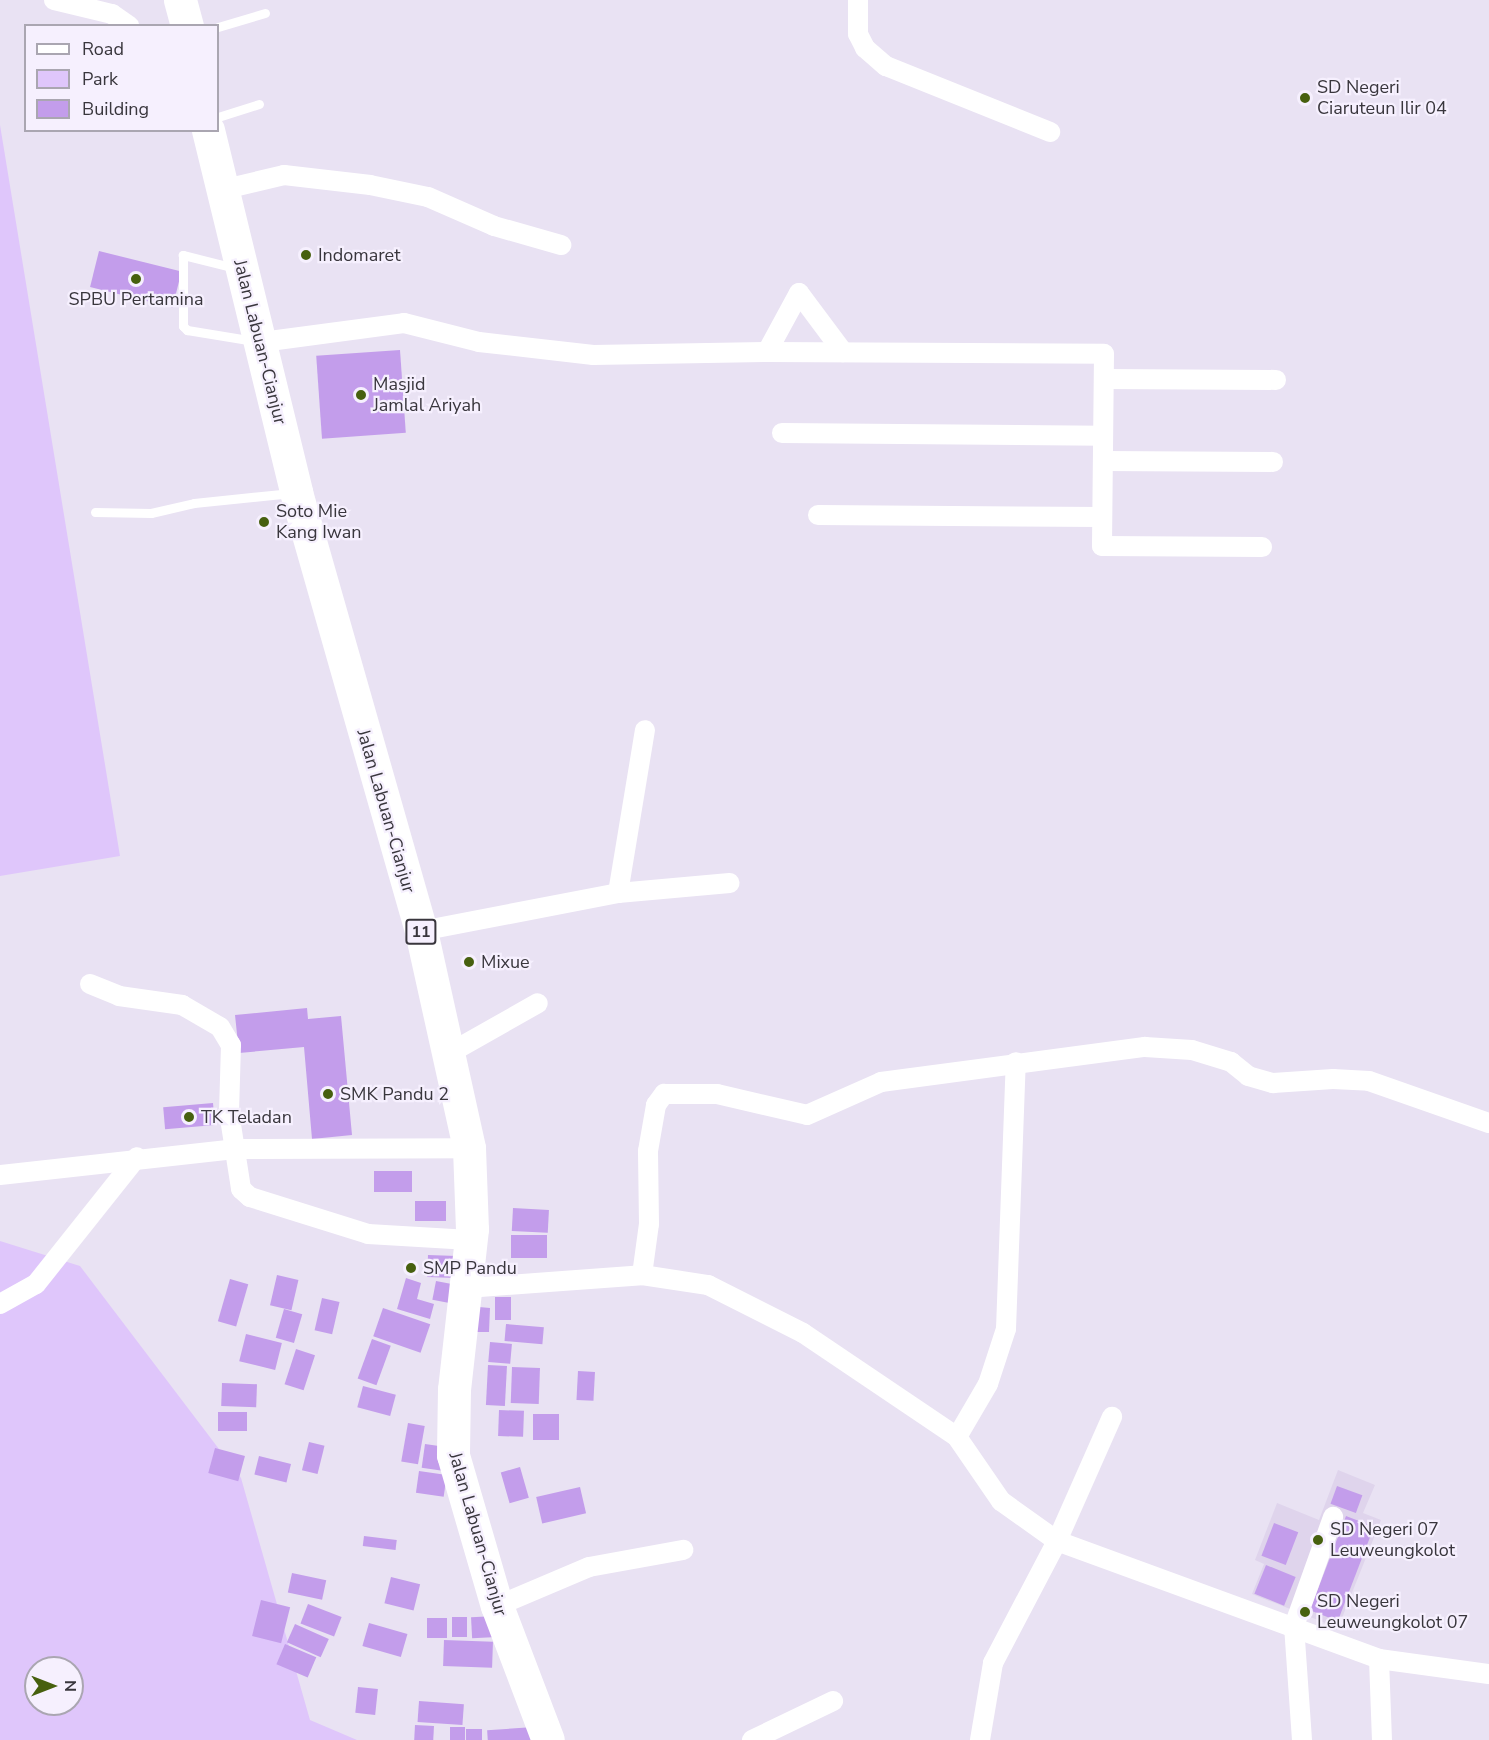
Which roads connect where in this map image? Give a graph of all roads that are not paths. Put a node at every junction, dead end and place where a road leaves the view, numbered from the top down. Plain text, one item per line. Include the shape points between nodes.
1 (54, 0) edge
2 (180, 0) edge
3 (858, 0) edge
4 (265, 14) dead end
5 (126, 24) edge
6 (186, 24) edge
7 (219, 27) edge
8 (259, 104) dead end
9 (219, 117) edge
10 (208, 132) edge
11 (1050, 132) dead end
12 (221, 190) junction
13 (561, 245) dead end
14 (242, 270) junction
15 (262, 342) junction
16 (767, 352) junction
17 (843, 352) junction
18 (1104, 379) junction
19 (1276, 380) dead end
20 (782, 433) dead end
21 (1103, 436) junction
22 (1103, 461) junction
23 (1273, 462) dead end
24 (296, 492) junction
25 (95, 512) dead end
26 (818, 515) dead end
27 (1102, 517) junction
28 (1262, 547) dead end
29 (645, 730) dead end
30 (730, 883) dead end
31 (618, 893) junction
32 (421, 931) junction
33 (90, 984) dead end
34 (538, 1002) dead end
35 (448, 1054) junction
36 (1016, 1062) junction
37 (1489, 1123) edge
38 (469, 1148) junction
39 (235, 1149) junction
40 (137, 1157) junction
41 (0, 1174) edge
42 (470, 1240) junction
43 (642, 1275) junction
44 (467, 1288) junction
45 (0, 1304) edge
46 (1112, 1417) dead end
47 (957, 1437) junction
48 (1333, 1517) dead end
49 (1057, 1541) junction
50 (683, 1550) dead end
51 (497, 1606) junction
52 (1294, 1626) junction
53 (1379, 1659) junction
54 (1489, 1674) edge
55 (833, 1701) dead end
56 (548, 1740) edge
57 (752, 1740) edge
58 (980, 1740) edge
59 (1302, 1740) edge
60 (1382, 1740) edge

1 - 5 street via 112,14
2 - 6 highway
3 - 11 street via 858,34 865,48 886,66
4 - 7 lane
8 - 9 lane
10 - 12 highway, Jalan Labuan-Cianjur / 11
12 - 13 street via 284,176 370,185 428,198 494,226
12 - 14 highway, Jalan Labuan-Cianjur / 11
14 - 15 highway, Jalan Labuan-Cianjur / 11
14 - 15 lane via 183,255 183,326 187,330
15 - 16 street via 404,323 479,342 593,355
15 - 24 highway, Jalan Labuan-Cianjur / 11
16 - 17 street
16 - 17 street via 799,293
17 - 18 street via 1104,354
18 - 19 street
18 - 21 street
20 - 21 street
21 - 22 street
22 - 23 street
22 - 27 street
24 - 25 lane via 194,503 151,513
24 - 32 highway, Jalan Labuan-Cianjur / 11
26 - 27 street
27 - 28 street via 1102,546
29 - 31 street
30 - 31 street
31 - 32 street
32 - 35 highway, Jalan Labuan-Cianjur / 11
33 - 39 street via 119,996 182,1005 220,1027 231,1045 229,1112
34 - 35 street
35 - 38 highway, Jalan Labuan-Cianjur / 11
36 - 37 street via 1145,1047 1192,1050 1231,1062 1248,1076 1273,1083 1369,1081
36 - 43 street via 881,1082 807,1115 717,1094 664,1094 656,1105 648,1151 649,1224
36 - 47 street via 1006,1329 988,1384
38 - 39 street
38 - 42 highway, Jalan Labuan-Cianjur / 11
39 - 40 street
39 - 42 street via 241,1189 250,1197 368,1234
40 - 41 street
40 - 45 street via 36,1284
42 - 44 highway, Jalan Labuan-Cianjur / 11
43 - 44 street
43 - 47 street via 708,1285 803,1333
44 - 51 highway, Jalan Labuan-Cianjur / 11 via 454,1389 453,1455
46 - 49 street
47 - 49 street via 1001,1501
48 - 52 street
49 - 52 street
49 - 58 street via 993,1663
50 - 51 street via 589,1567
51 - 56 highway, Jalan Labuan-Cianjur / 11
52 - 53 street
52 - 59 street
53 - 54 street
53 - 60 street
55 - 57 street

